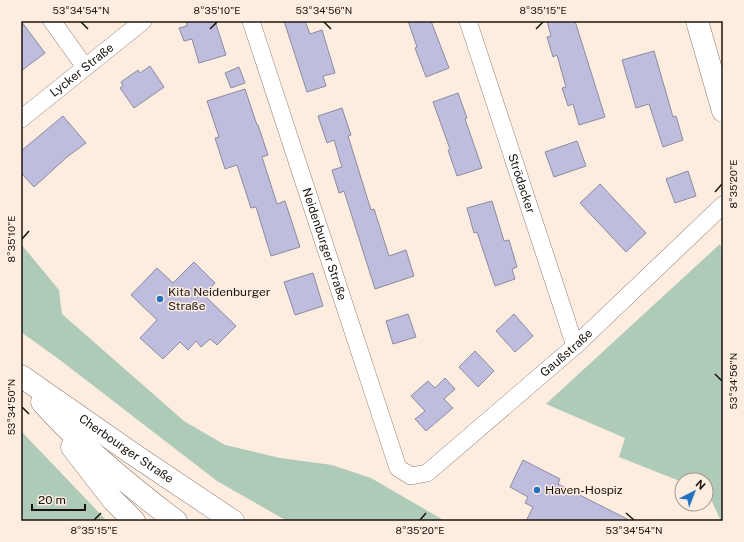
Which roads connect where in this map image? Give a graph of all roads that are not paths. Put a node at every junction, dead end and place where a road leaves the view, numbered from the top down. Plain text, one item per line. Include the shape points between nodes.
1 (52, 21) edge
2 (143, 21) edge
3 (251, 21) edge
4 (468, 21) edge
5 (696, 21) edge
6 (86, 67) junction
7 (723, 111) edge
8 (21, 118) edge
9 (723, 205) edge
10 (575, 346) junction
11 (21, 376) edge
12 (21, 380) edge
13 (398, 468) joint
14 (134, 521) edge
15 (176, 521) edge
16 (233, 521) edge

1 - 6 street
2 - 6 street, Lycker Straße
3 - 13 street, Neidenburger Straße
4 - 10 street, Strödacker
5 - 7 main road
6 - 8 street, Lycker Straße
9 - 10 street, Gaußstraße
10 - 13 street, Gaußstraße via 426,473 411,476
11 - 16 main road, Cherbourger Straße
12 - 14 main road via 113,500
12 - 15 main road via 91,451

